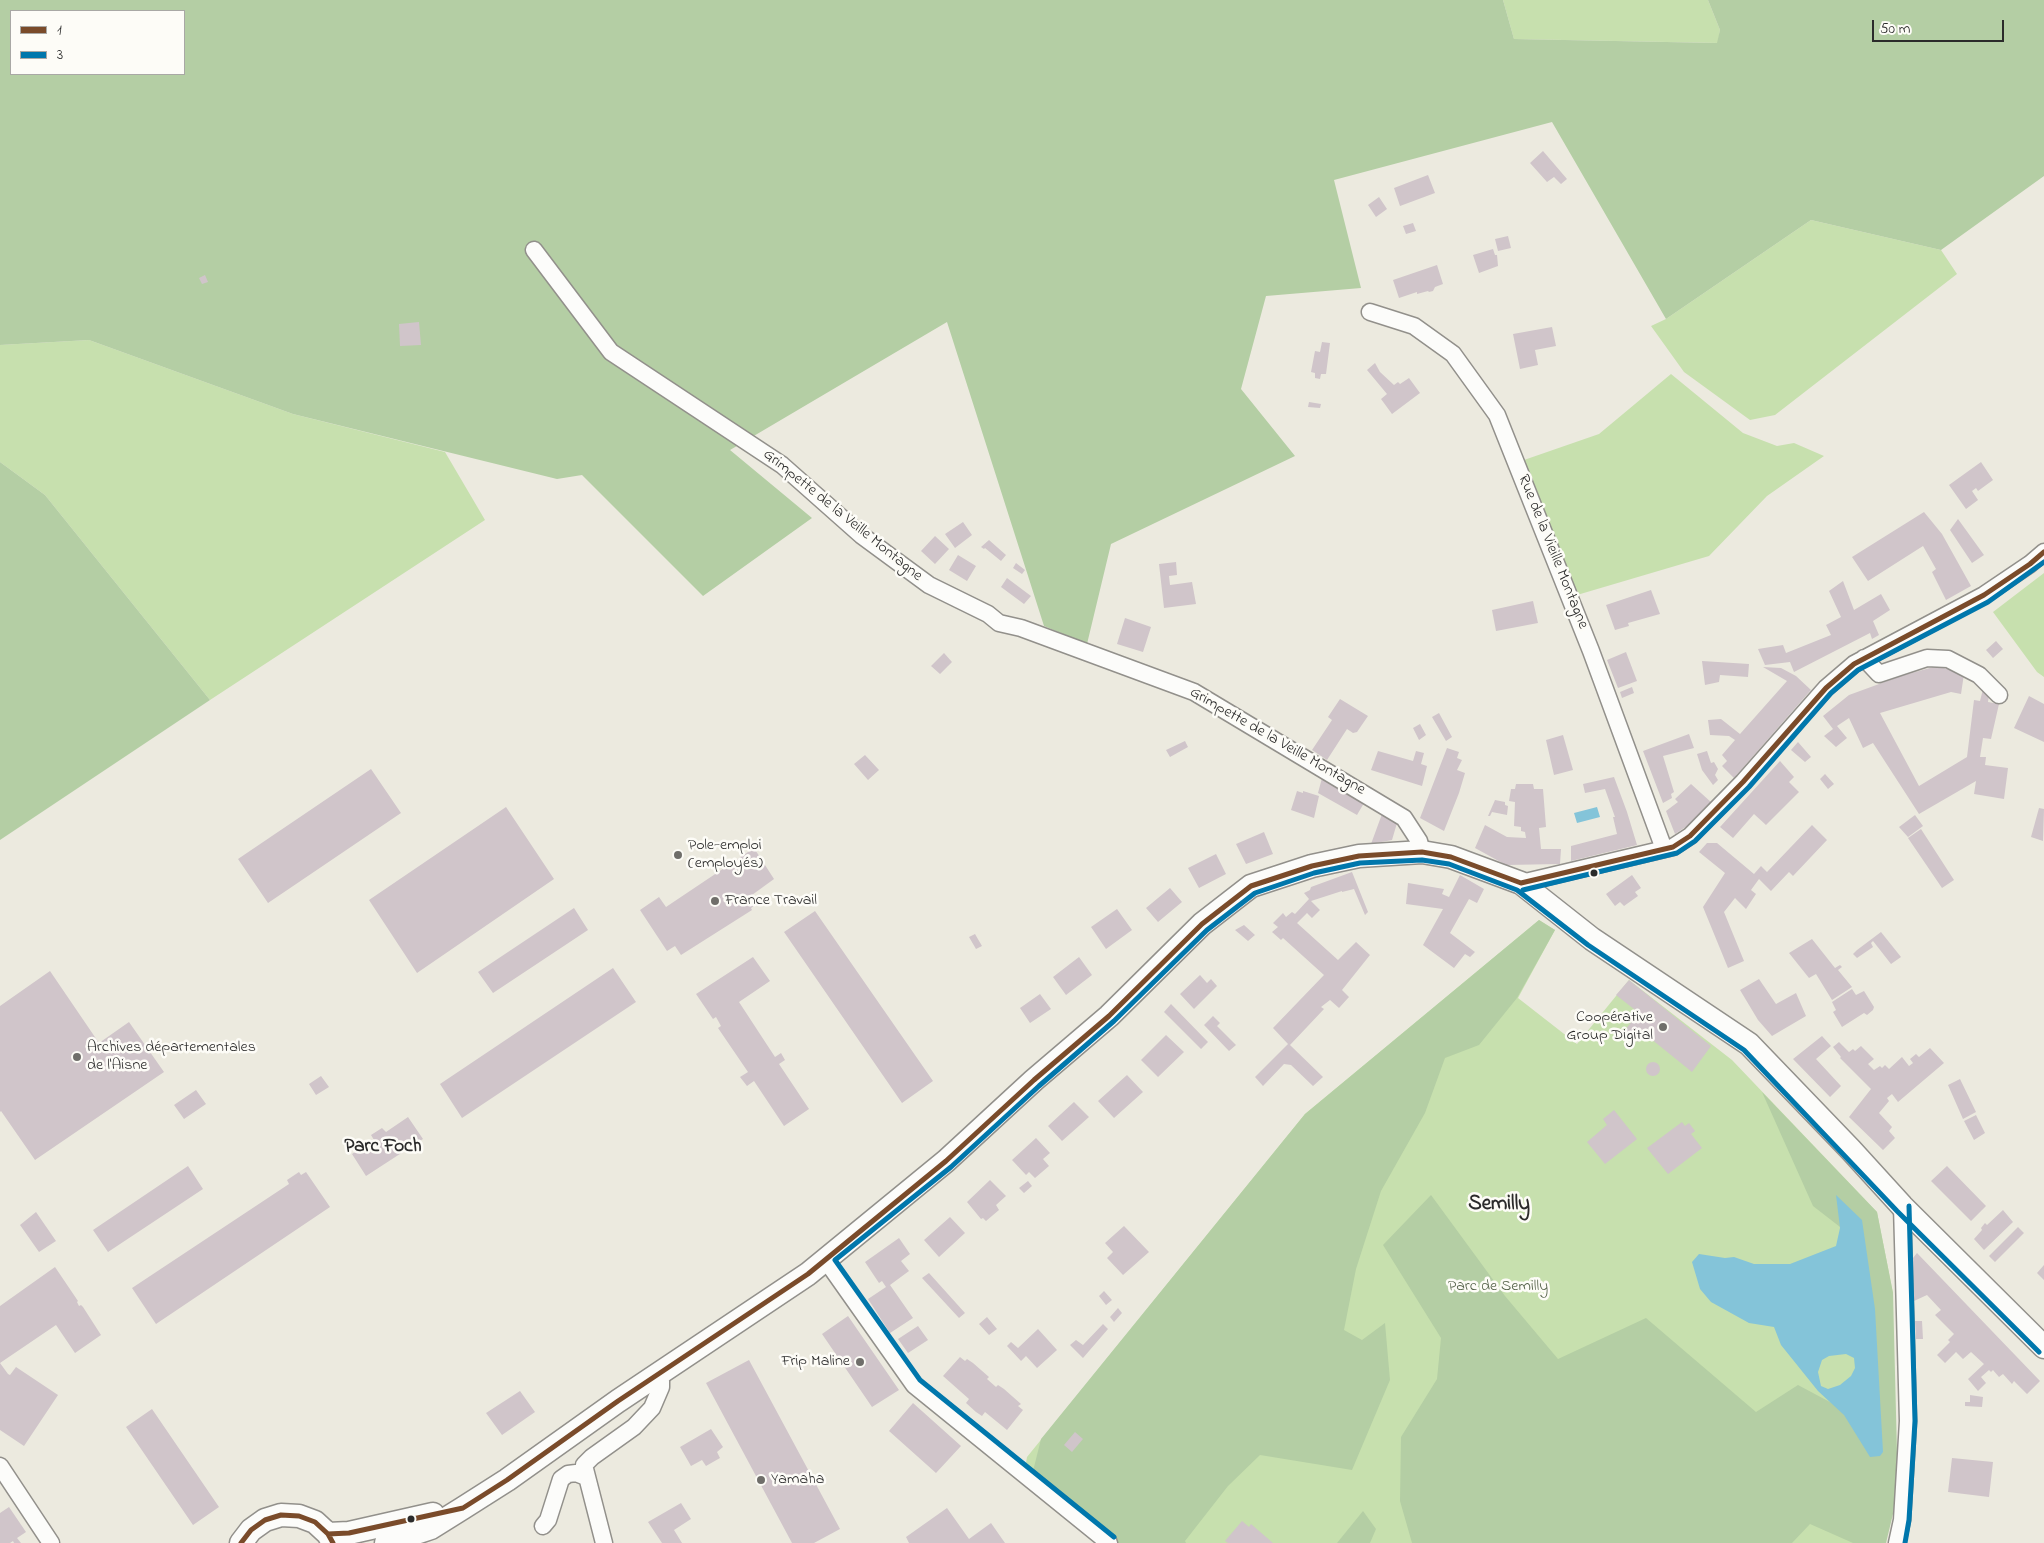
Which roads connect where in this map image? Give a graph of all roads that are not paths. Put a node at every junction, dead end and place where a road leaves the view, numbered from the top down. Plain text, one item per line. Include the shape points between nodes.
1 (534, 250) dead end
2 (1370, 312) dead end
3 (2044, 552) edge
4 (1864, 658) junction
5 (1999, 695) dead end
6 (1664, 849) junction
7 (1422, 852) junction
8 (1521, 883) junction
9 (1902, 1206) junction
10 (825, 1260) junction
11 (2044, 1347) edge
12 (656, 1375) junction
13 (0, 1466) edge
14 (586, 1477) junction
15 (463, 1508) junction
16 (543, 1526) dead end
17 (331, 1539) edge
18 (51, 1543) edge
19 (242, 1543) edge
20 (386, 1543) edge
21 (604, 1543) edge
22 (1109, 1543) edge
23 (1897, 1543) edge

1 - 7 street, Grimpette de la Veille Montagne via 611,352 782,464 861,535 929,585 988,614 999,623 1021,628 1194,692 1404,818
2 - 6 street, Rue de la Vieille Montagne via 1414,326 1454,354 1497,415
3 - 4 street via 1984,595
4 - 5 street via 1879,674 1927,658 1948,659 1979,675
4 - 6 street via 1826,688 1690,836
6 - 8 street
7 - 8 main road via 1451,857
7 - 10 main road via 1358,856 1312,866 1251,886 1202,924 1109,1016 946,1161
8 - 9 main road via 1592,939 1749,1044
9 - 11 main road
9 - 23 street via 1908,1421 1902,1520
10 - 12 main road
10 - 22 street via 914,1385
12 - 14 street via 661,1387 652,1408 634,1427 584,1465
12 - 15 main road
13 - 18 street
14 - 16 street via 568,1474 562,1479
14 - 21 street
15 - 17 main road
15 - 20 main road via 431,1528
17 - 19 main road via 315,1522 299,1516 282,1515 265,1520 251,1530

